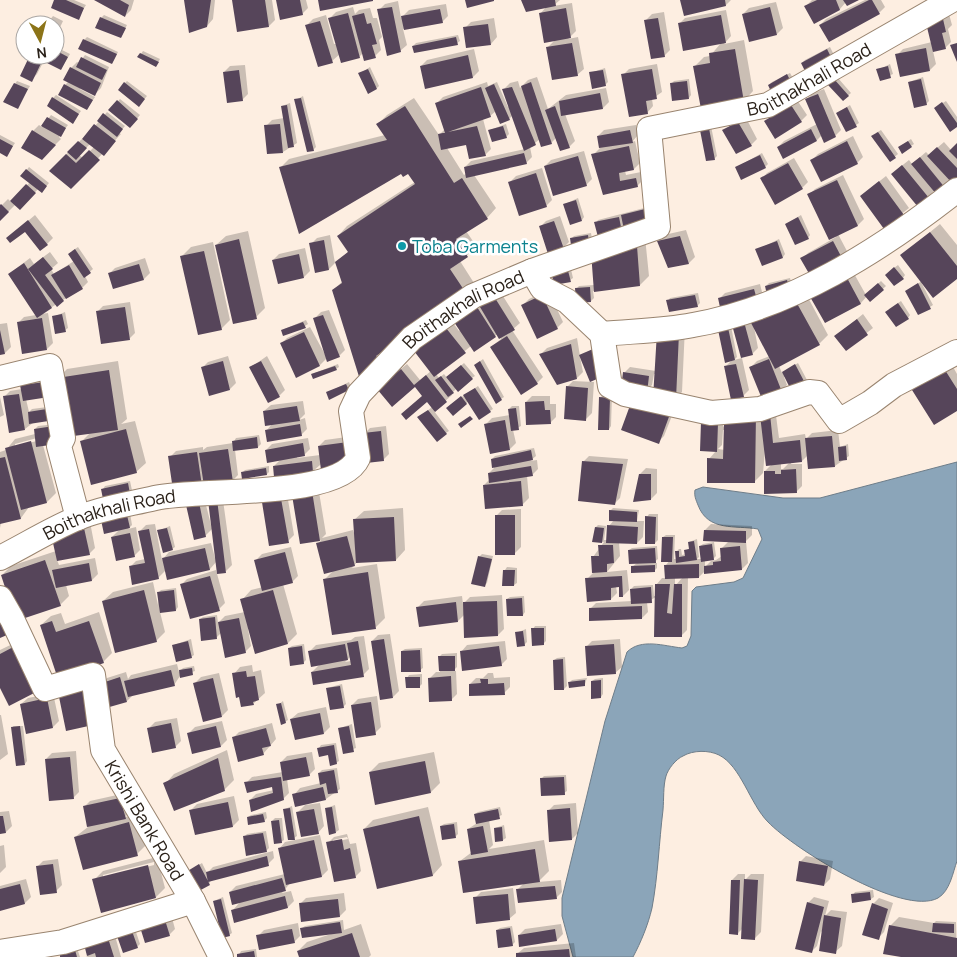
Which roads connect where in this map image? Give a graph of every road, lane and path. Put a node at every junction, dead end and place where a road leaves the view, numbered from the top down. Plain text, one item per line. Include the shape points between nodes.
1 (952, 0) edge
2 (957, 190) edge
3 (532, 271) junction
4 (602, 334) junction
5 (957, 352) edge
6 (0, 378) edge
7 (78, 518) junction
8 (0, 558) edge
9 (0, 598) edge
10 (193, 901) junction
11 (0, 952) edge
12 (221, 957) edge

1 - 3 street, Boithakhali Road via 768,105 649,129 658,228
2 - 4 street via 867,254 807,287 751,311 693,326
3 - 4 street via 542,288 567,301
3 - 7 street, Boithakhali Road via 473,296 412,338 359,394 351,412 358,458 355,465 337,477 296,487 158,497
4 - 5 street via 610,386 625,394 711,413 760,409 809,392 818,393 839,420 894,385
6 - 7 street via 50,366 63,438 59,446
7 - 8 street, Boithakhali Road
9 - 10 street, Krishi Bank Road via 45,689 93,675 103,750
10 - 11 street via 62,942
10 - 12 street, Krishi Bank Road

